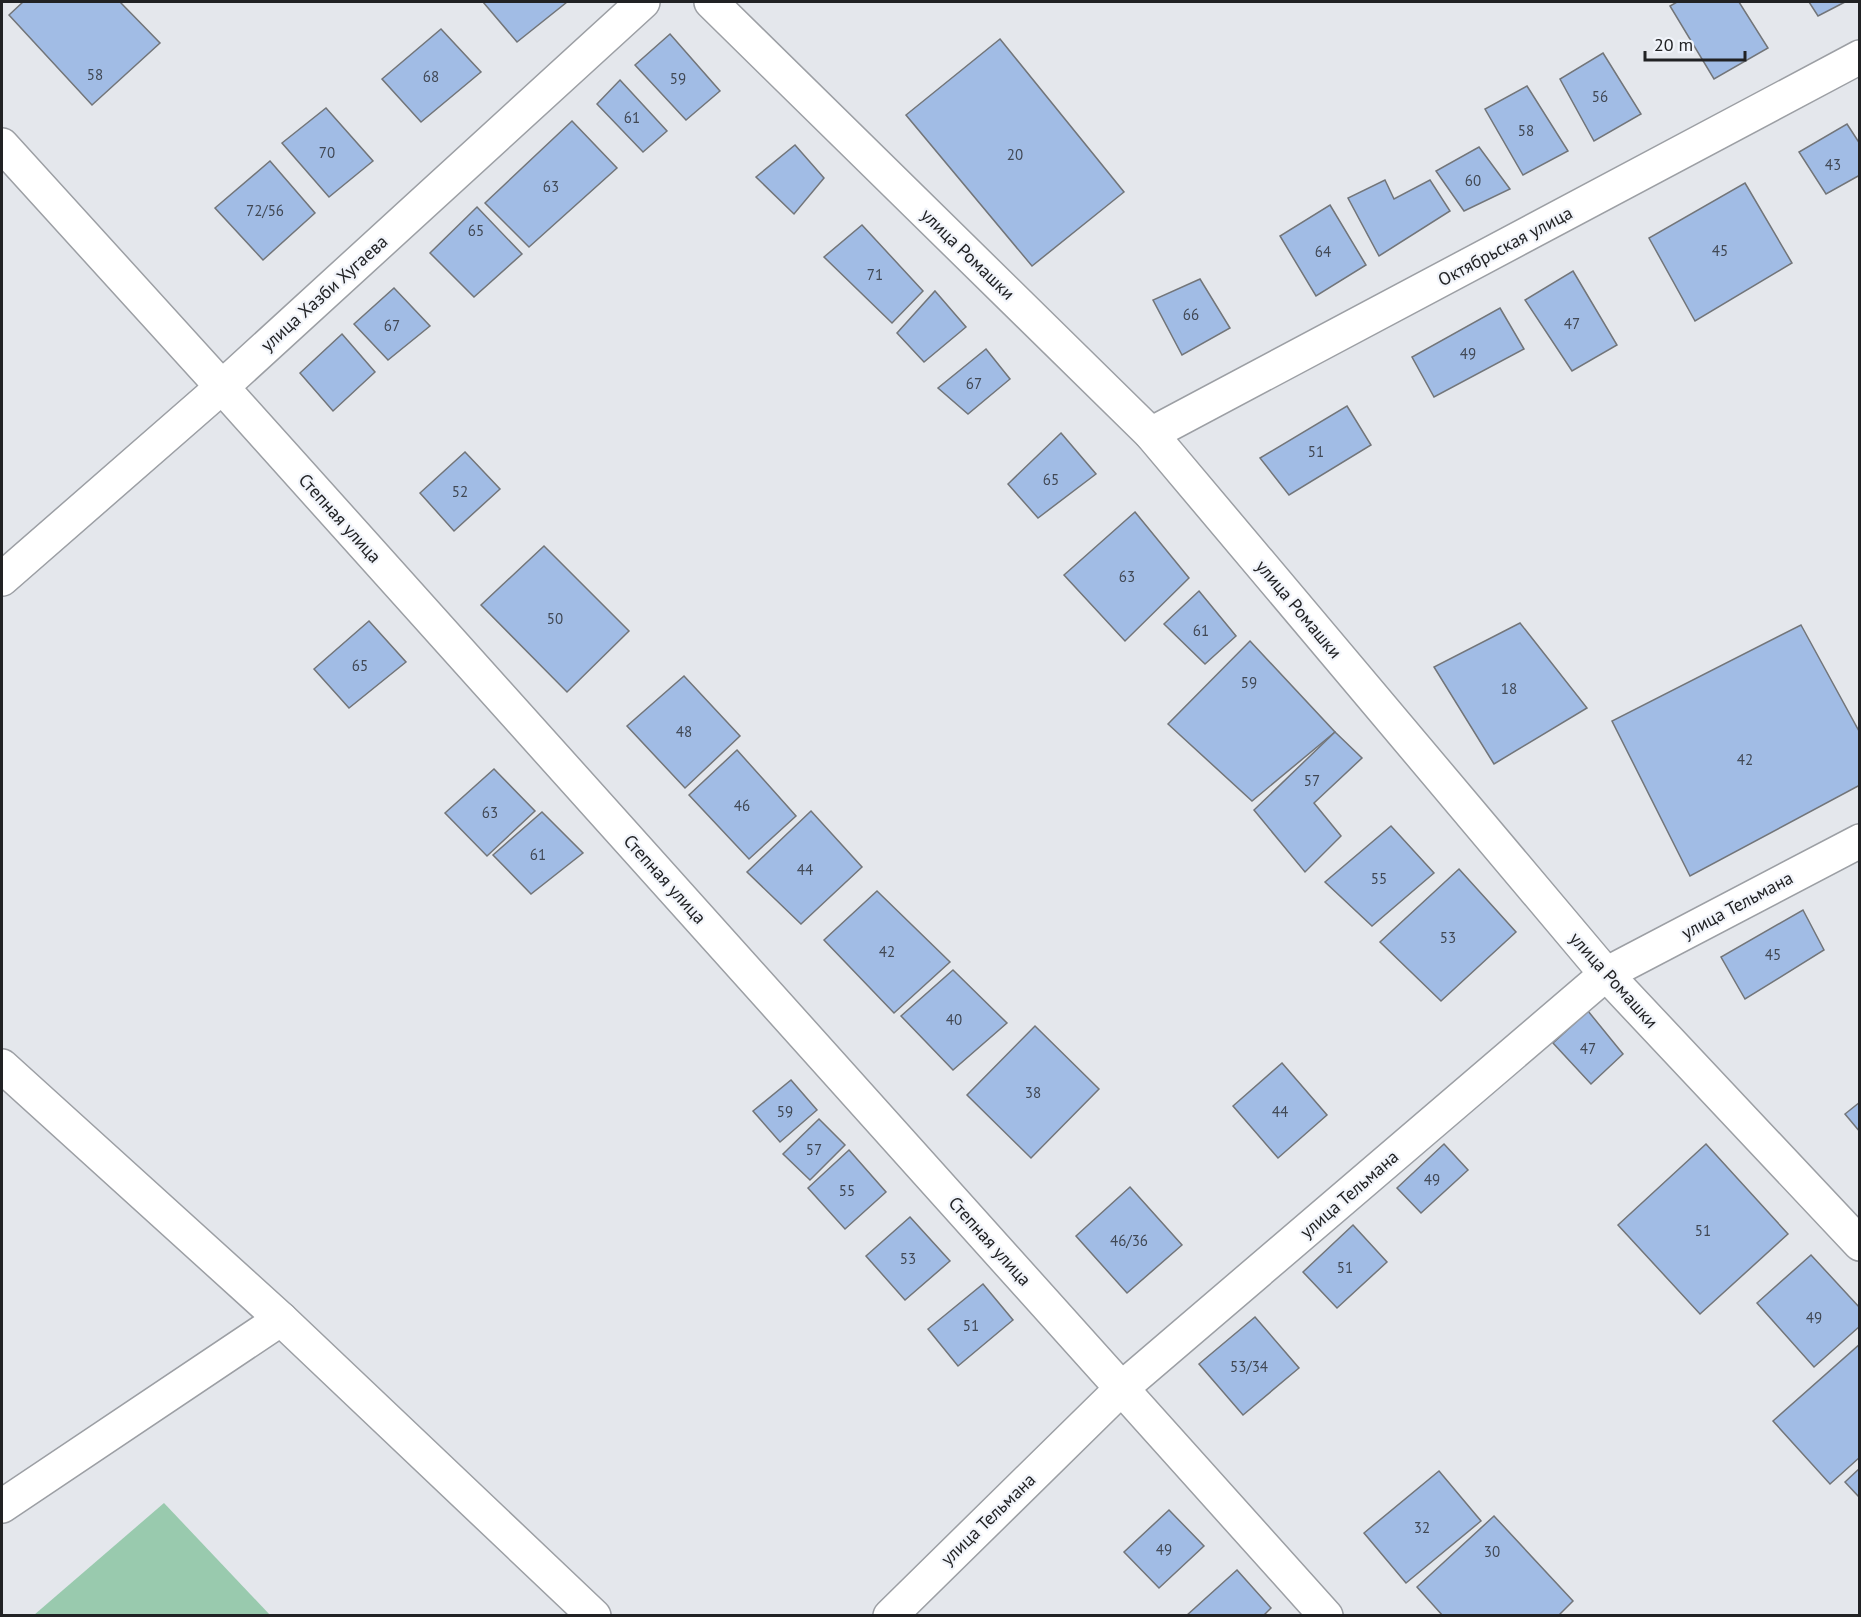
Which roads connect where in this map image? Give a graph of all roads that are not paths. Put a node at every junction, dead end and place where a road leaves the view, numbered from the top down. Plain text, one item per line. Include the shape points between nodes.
1 (643, 2) edge
2 (711, 2) edge
3 (1860, 57) edge
4 (2, 145) edge
5 (222, 387) junction
6 (1151, 434) junction
7 (2, 579) edge
8 (1860, 841) edge
9 (1606, 974) junction
10 (2, 1066) edge
11 (1860, 1244) edge
12 (281, 1319) junction
13 (1122, 1388) junction
14 (2, 1506) edge
15 (594, 1616) edge
16 (890, 1616) edge
17 (1326, 1616) edge

1 - 5 street, улица Хазби Хугаева
2 - 6 street, улица Ромашки
3 - 6 street, Октябрьская улица
4 - 5 street, Степная улица
5 - 7 street, улица Хазби Хугаева
5 - 13 street, Степная улица
6 - 9 street, улица Ромашки
8 - 9 street, улица Тельмана
9 - 11 street, улица Ромашки
9 - 13 street, улица Тельмана
10 - 12 street
12 - 14 street
12 - 15 street
13 - 16 street, улица Тельмана
13 - 17 street, Степная улица

